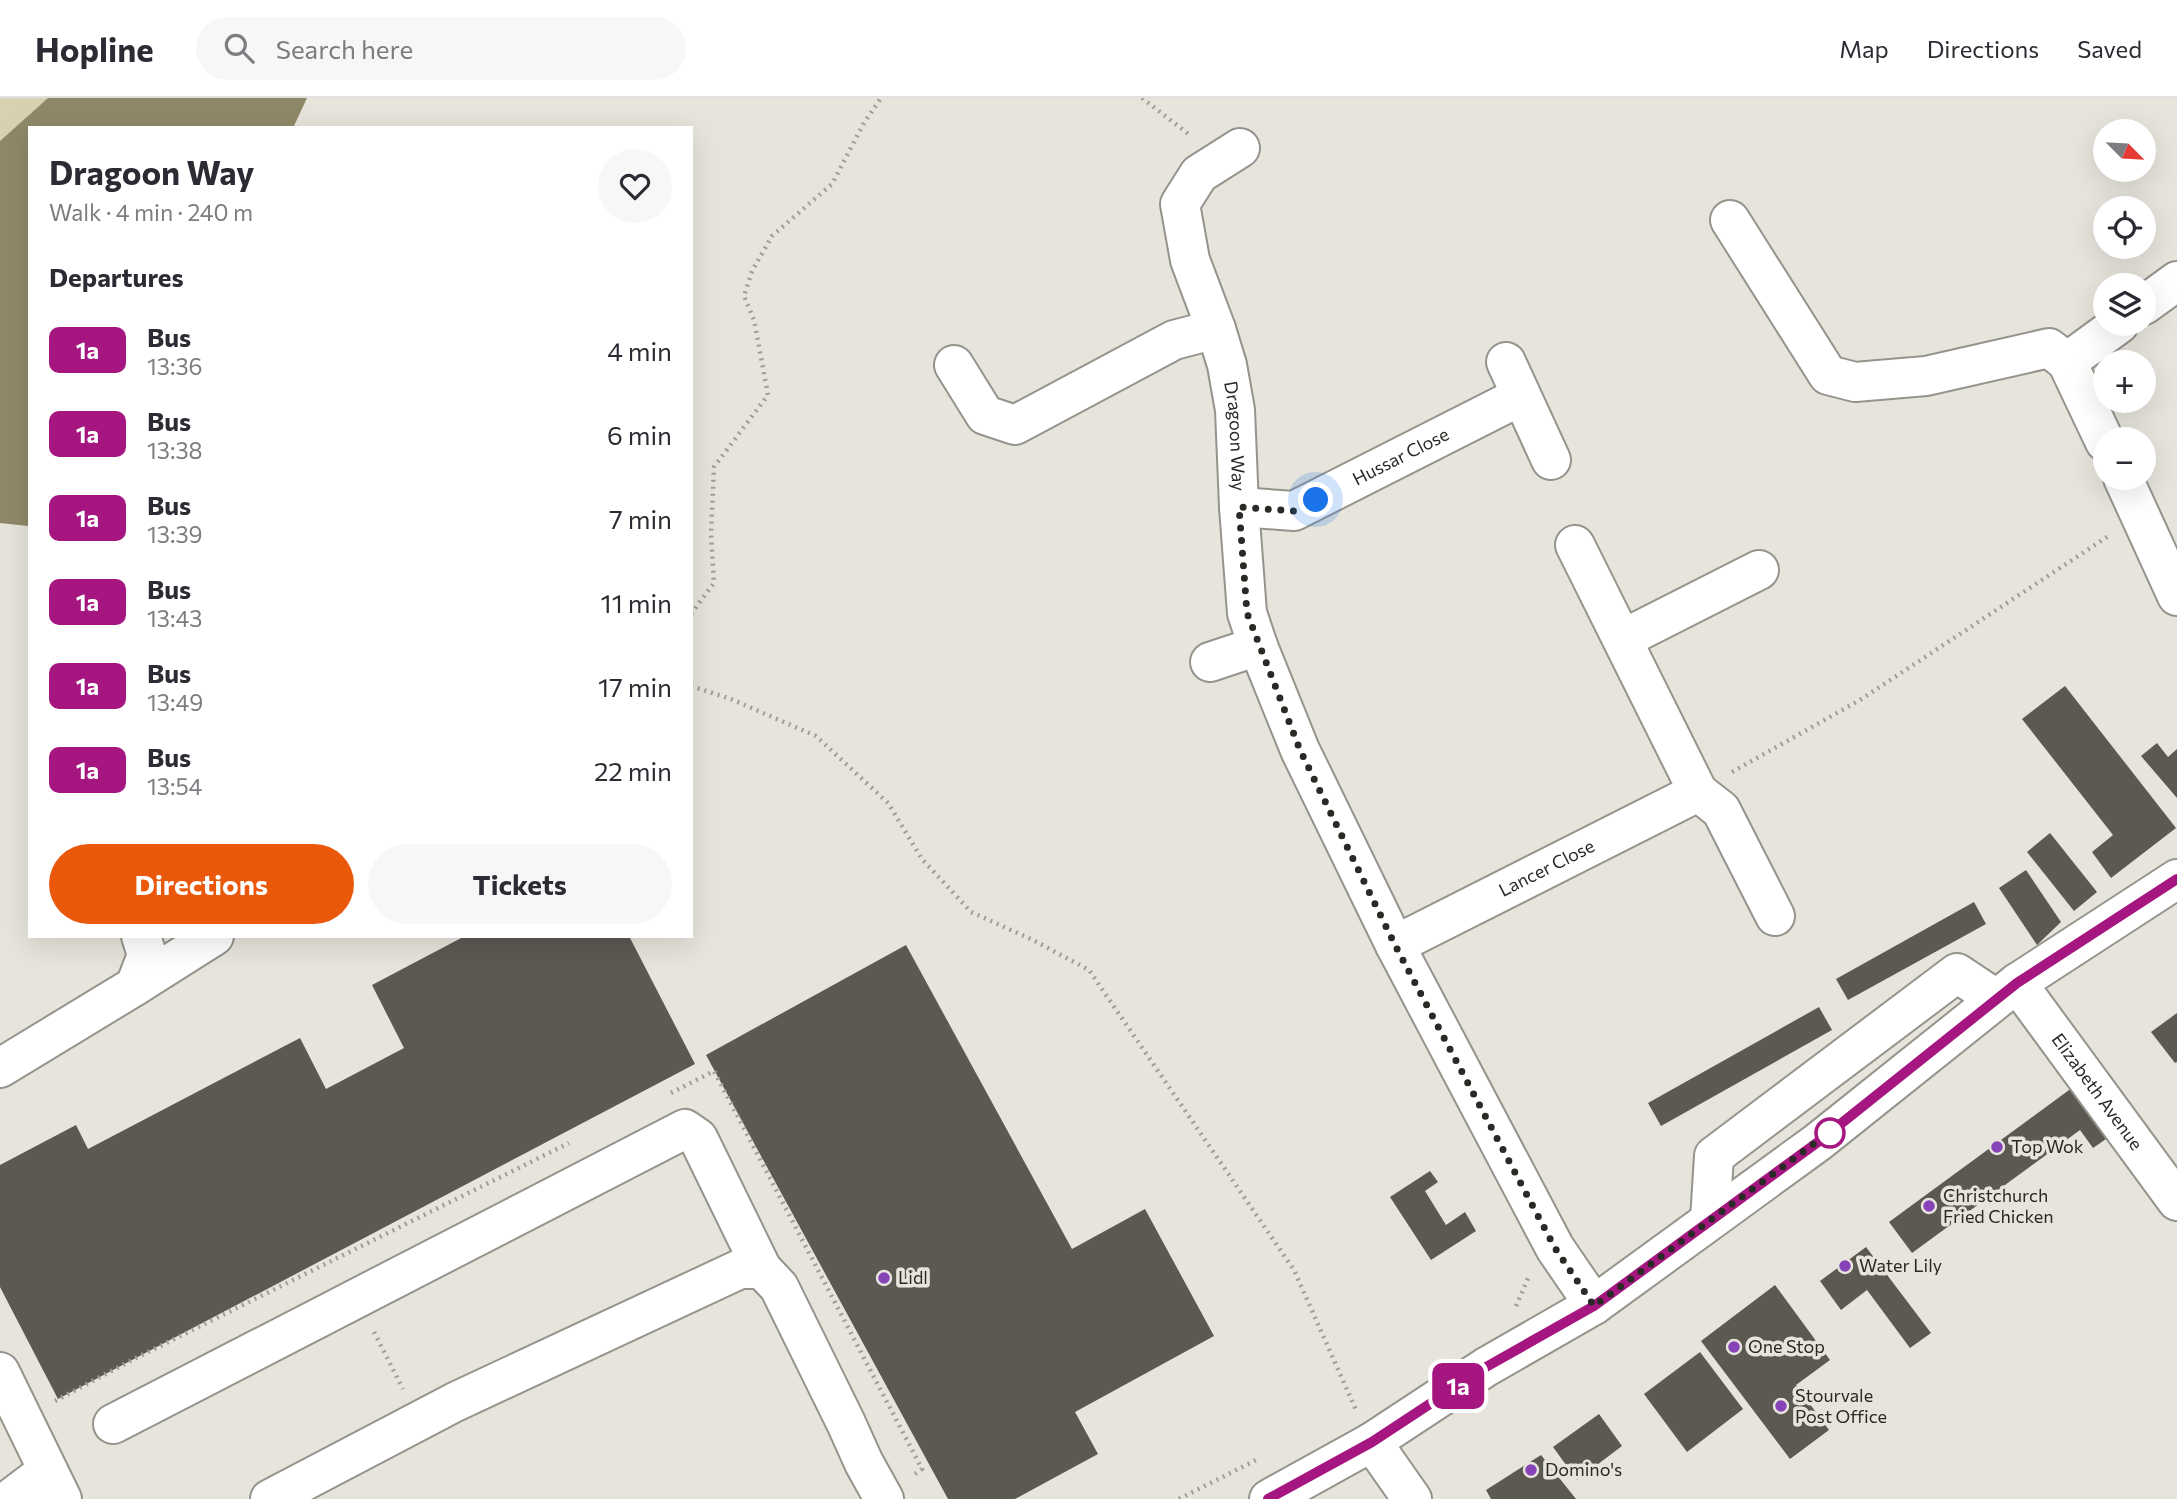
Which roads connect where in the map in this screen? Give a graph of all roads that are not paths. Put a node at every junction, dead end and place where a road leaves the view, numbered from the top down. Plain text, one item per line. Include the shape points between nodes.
1 (1231, 154) road end
2 (1730, 220) dead end
3 (2177, 281) edge
4 (2156, 296) edge
5 (1216, 329) junction
6 (2103, 336) edge
7 (2067, 362) junction
8 (954, 365) dead end
9 (2098, 427) edge
10 (1551, 460) dead end
11 (2129, 490) edge
12 (1239, 507) junction
13 (1575, 545) dead end
14 (1759, 570) dead end
15 (2177, 596) edge
16 (1623, 639) junction
17 (1258, 646) junction
18 (1210, 662) dead end
19 (1698, 792) junction
20 (2177, 879) edge
21 (1775, 916) dead end
22 (142, 938) edge
23 (211, 938) edge
24 (1395, 945) junction
25 (135, 986) junction
26 (2007, 991) junction
27 (0, 1068) edge
28 (2177, 1201) edge
29 (1710, 1220) junction
30 (751, 1269) junction
31 (1594, 1306) junction
32 (0, 1372) edge
33 (113, 1424) dead end
34 (1372, 1442) junction
35 (54, 1485) edge
36 (897, 1488) edge
37 (10, 1499) edge
38 (270, 1499) edge
39 (1269, 1499) edge
40 (1412, 1499) edge

1 - 5 street, Dragoon Way via 1199,174 1180,204 1191,260
2 - 7 street via 1828,375 1855,382 1926,376 2049,348
3 - 4 street
5 - 8 street via 1174,340 1015,425 985,415
5 - 12 street, Dragoon Way via 1235,410
6 - 7 street
7 - 9 street
10 - 12 street, Hussar Close via 1513,379 1294,511
11 - 15 street
12 - 17 street, Dragoon Way via 1247,613
13 - 16 street
14 - 16 street
16 - 19 street
17 - 18 street
17 - 24 street, Dragoon Way via 1300,750
19 - 21 street via 1721,810
19 - 24 street, Lancer Close
20 - 26 street
22 - 25 street via 147,955
23 - 25 street
24 - 31 street, Dragoon Way via 1555,1248
25 - 27 street
26 - 28 street, Elizabeth Avenue
26 - 29 street via 1818,1142
26 - 29 street via 1957,973 1714,1156
29 - 31 street
30 - 33 street via 698,1138 685,1129
30 - 36 street via 779,1287 864,1462
30 - 38 street via 418,1420
31 - 34 street via 1486,1367
32 - 35 street
34 - 39 street
34 - 40 street
35 - 37 street

